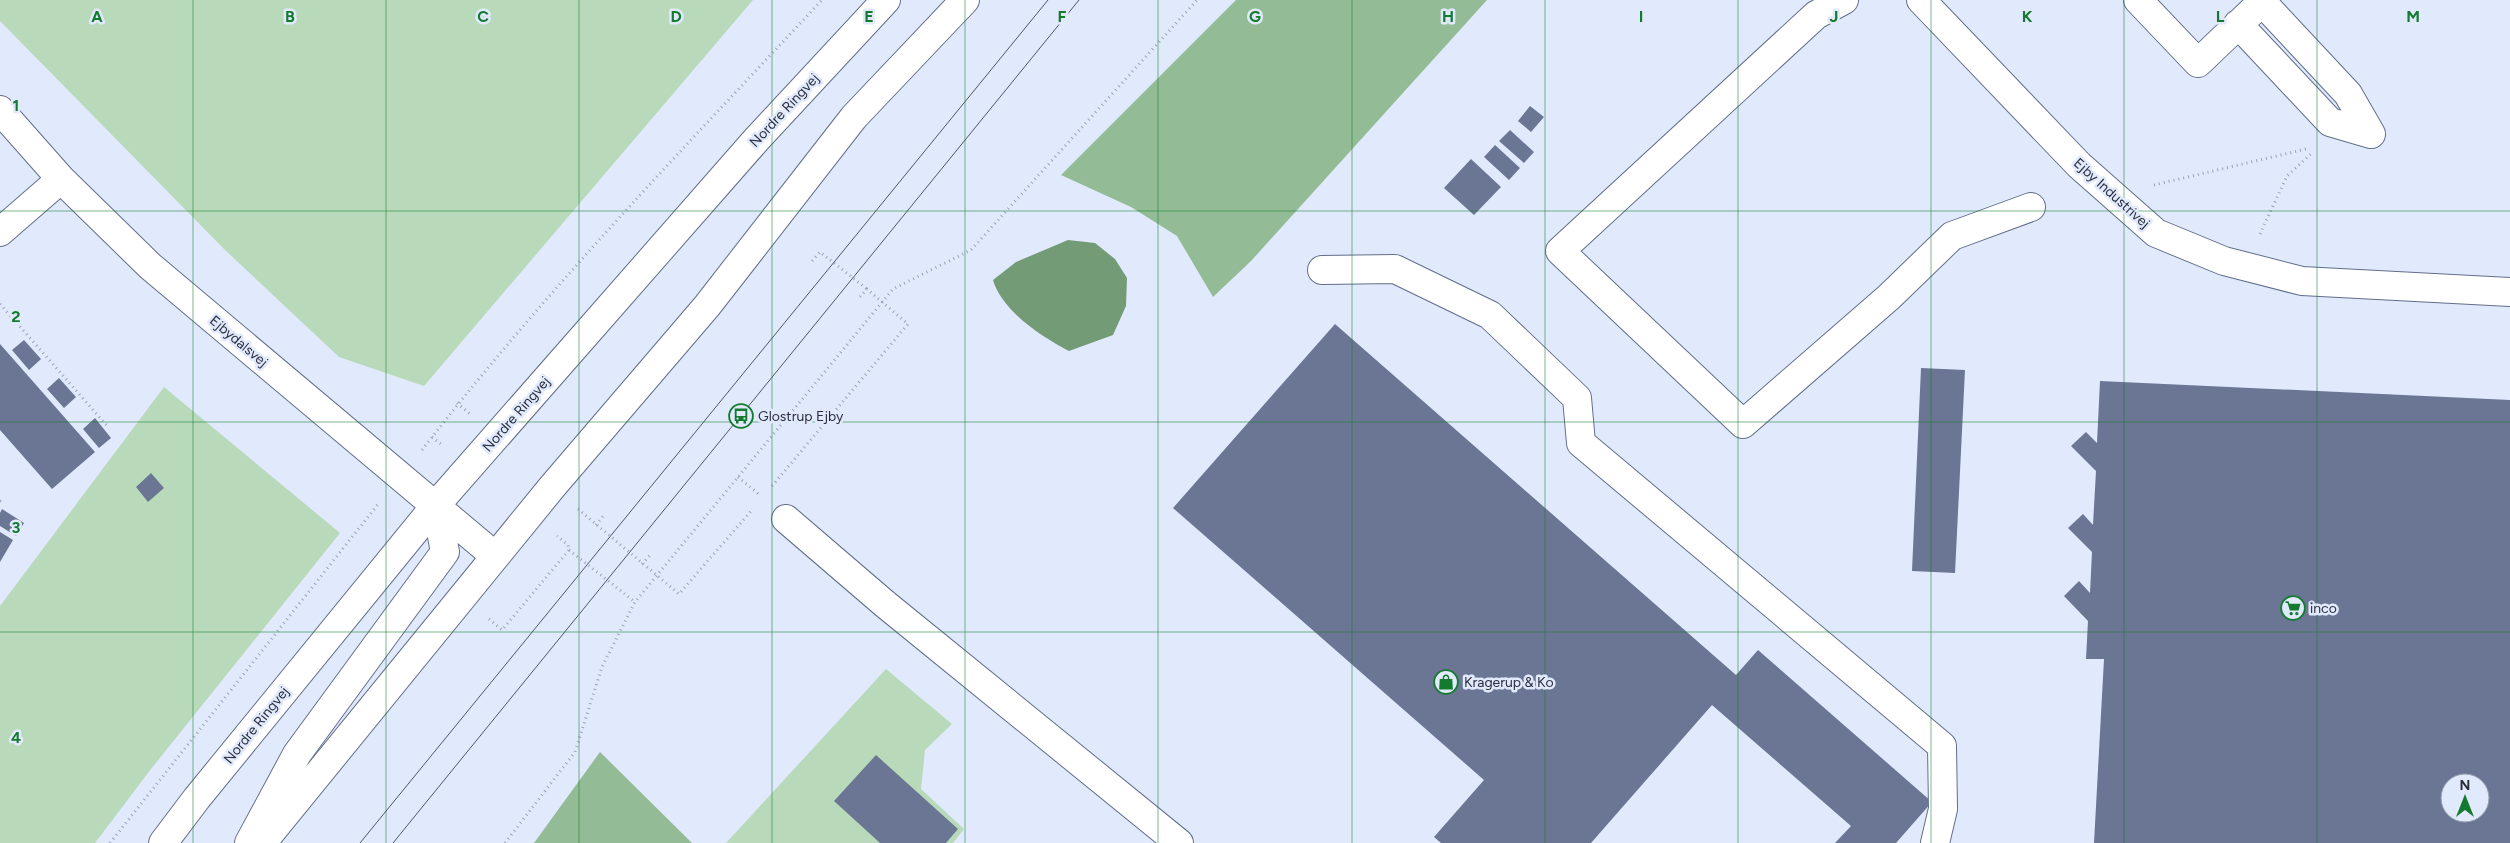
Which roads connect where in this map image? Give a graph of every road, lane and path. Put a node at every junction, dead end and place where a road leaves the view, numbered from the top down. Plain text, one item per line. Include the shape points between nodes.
1 (822, 0) edge
2 (886, 0) edge
3 (965, 0) edge
4 (1198, 0) edge
5 (1844, 0) edge
6 (1921, 0) edge
7 (2138, 0) edge
8 (2263, 1) edge
9 (2238, 24) junction
10 (0, 110) edge
11 (2346, 126) junction
12 (2320, 145) junction
13 (61, 179) junction
14 (2112, 194) junction
15 (2031, 207) dead end
16 (0, 232) edge
17 (812, 262) dead end
18 (2245, 266) junction
19 (1322, 270) dead end
20 (867, 288) junction
21 (2510, 292) edge
22 (858, 299) dead end
23 (882, 301) junction
24 (0, 304) edge
25 (110, 428) dead end
26 (400, 477) junction
27 (552, 487) junction
28 (762, 498) dead end
29 (436, 505) junction
30 (756, 505) dead end
31 (605, 514) dead end
32 (786, 518) dead end
33 (596, 525) junction
34 (569, 550) dead end
35 (652, 553) dead end
36 (494, 556) junction
37 (642, 564) junction
38 (657, 577) junction
39 (635, 602) junction
40 (110, 843) edge
41 (163, 843) edge
42 (249, 843) edge
43 (262, 843) edge
44 (505, 843) edge
45 (1179, 843) edge
46 (1935, 843) edge

1 - 26 path via 590,247
2 - 29 main road, Nordre Ringvej via 749,147
3 - 27 main road via 854,117 707,306
4 - 23 path via 971,250 893,288
5 - 15 main road via 1816,15 1560,251 1743,424 1889,297 1952,236
6 - 14 main road, Ejby Industrivej via 2079,166
7 - 9 main road via 2198,63
8 - 9 main road
8 - 11 main road via 2348,94 2371,134
9 - 11 main road via 2330,122
10 - 13 main road, Ejbydalsvej
11 - 12 path
12 - 14 path
12 - 18 path via 2287,176
13 - 16 main road
13 - 26 main road, Ejbydalsvej via 150,266
14 - 18 main road, Ejby Industrivej via 2156,233 2224,261
17 - 20 path via 820,252
18 - 21 main road, Ejby Industrivej via 2302,281
19 - 46 main road via 1395,269 1490,315 1577,398 1581,443 1942,746 1943,809
20 - 22 path
20 - 23 path
23 - 28 path via 908,324
23 - 38 path
24 - 25 path
26 - 29 main road, Ejbydalsvej
26 - 40 path
27 - 33 path
27 - 36 main road
29 - 36 main road, Ejbydalsvej
29 - 41 main road, Nordre Ringvej via 196,798
29 - 42 main road via 445,552 297,754
30 - 38 path via 679,594
31 - 33 path
32 - 45 main road via 884,604
33 - 37 path
34 - 39 path
35 - 37 path
36 - 43 main road
37 - 38 path
38 - 39 path
39 - 44 path via 602,667 575,752

